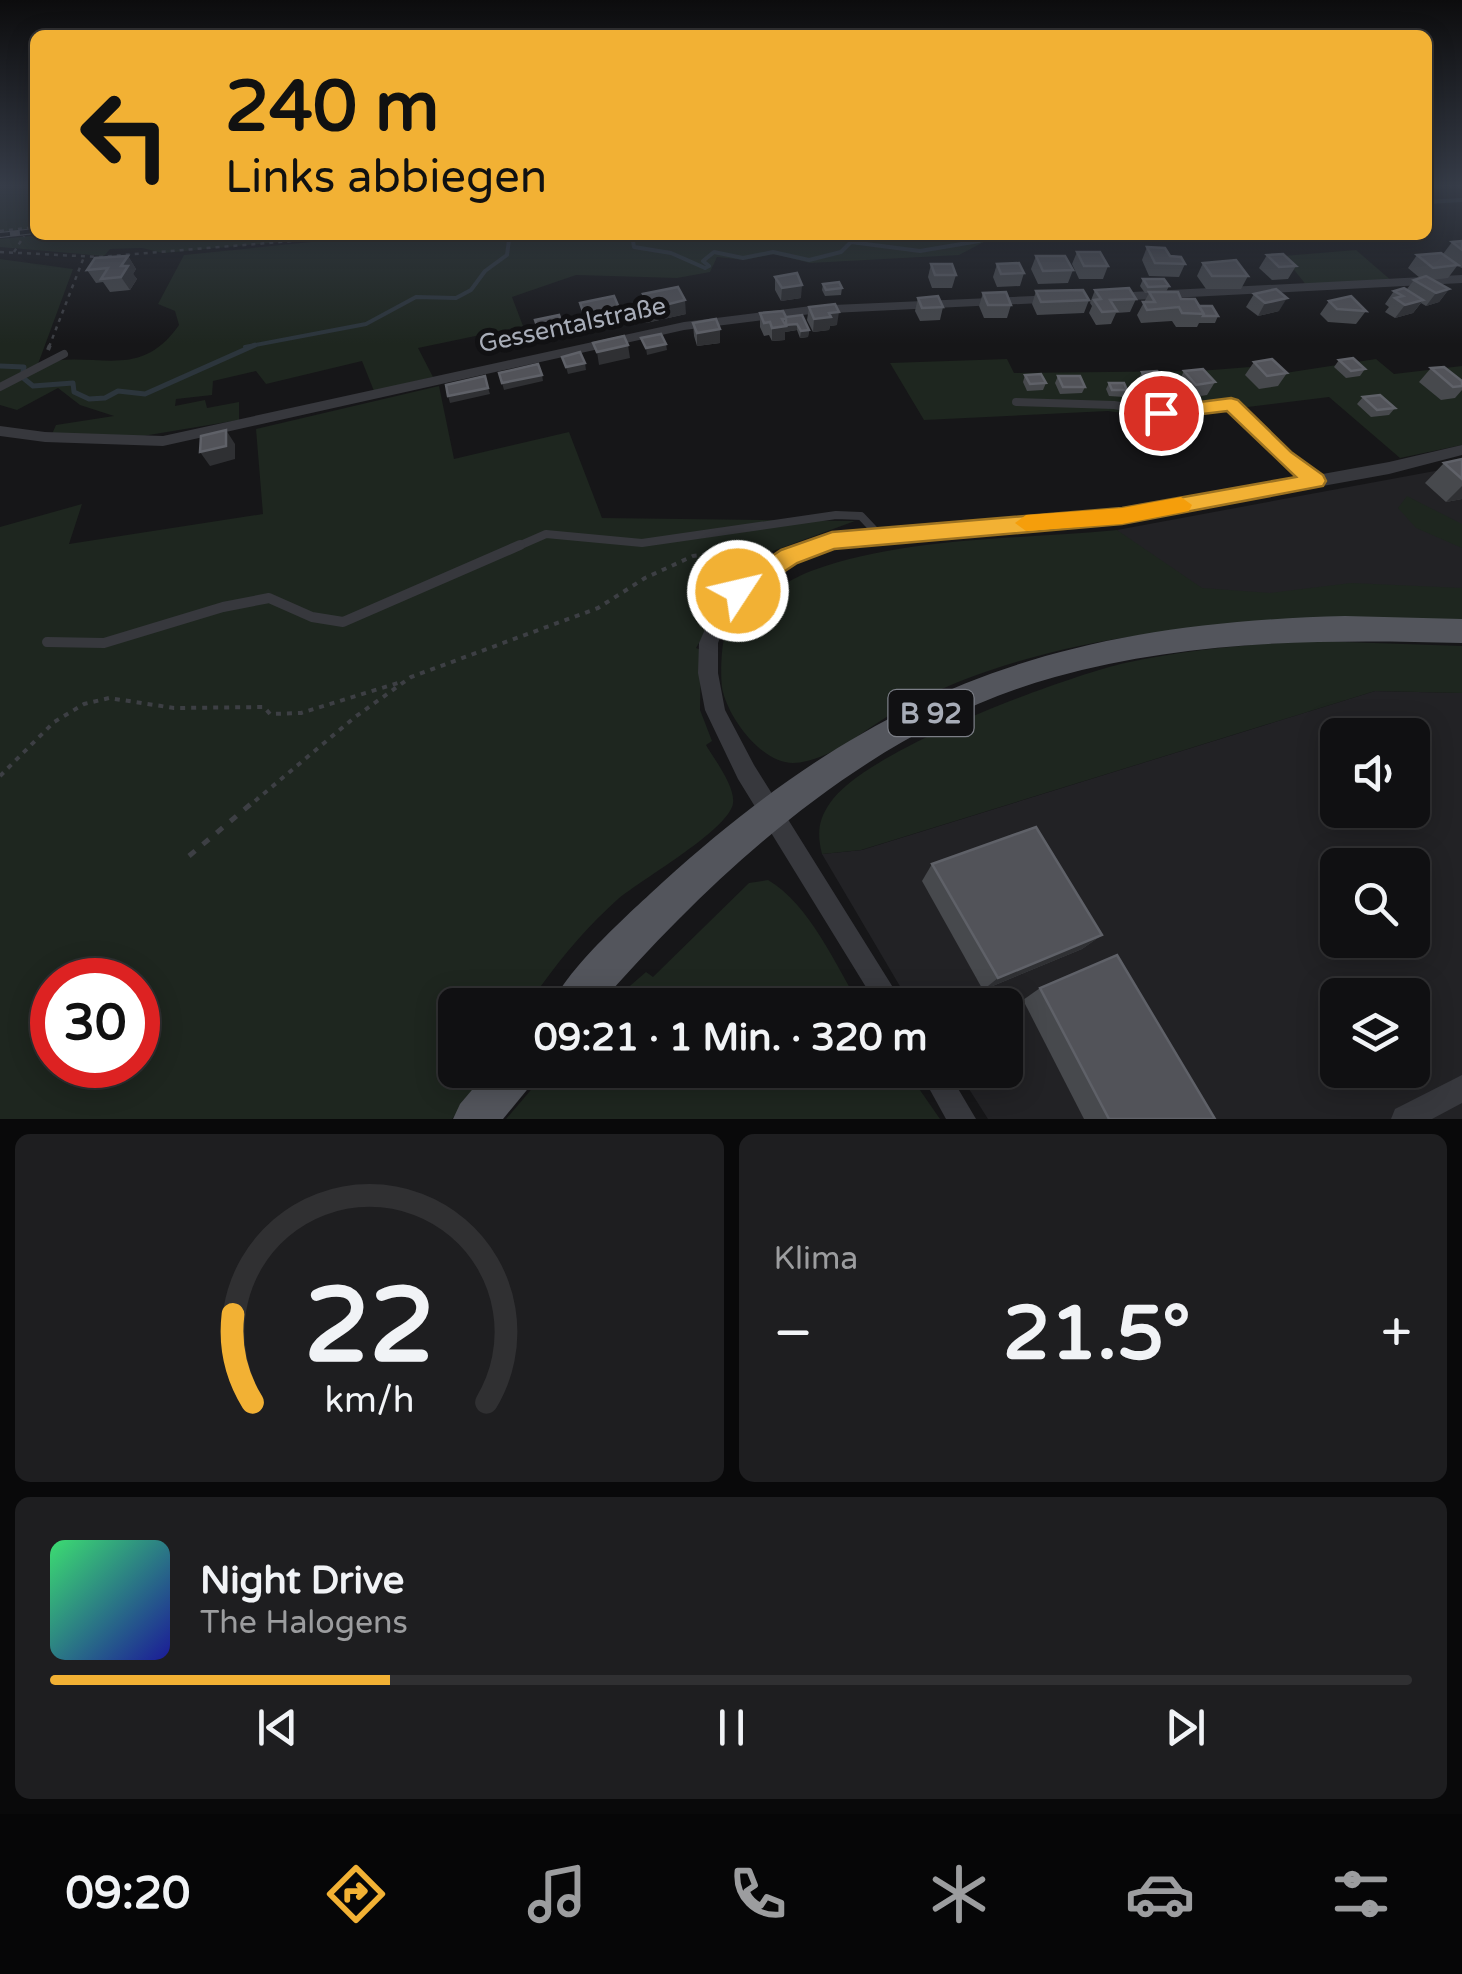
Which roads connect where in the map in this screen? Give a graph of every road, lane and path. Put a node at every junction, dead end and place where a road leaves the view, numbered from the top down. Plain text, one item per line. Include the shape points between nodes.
1 (22, 239) edge
2 (310, 240) edge
3 (0, 252) edge
4 (14, 252) junction
5 (84, 256) junction
6 (1462, 280) edge
7 (1080, 298) edge
8 (1099, 298) edge
9 (64, 354) dead end
10 (44, 364) junction
11 (35, 369) joint
12 (0, 387) edge
13 (1016, 402) dead end
14 (0, 430) edge
15 (18, 433) junction
16 (0, 439) edge
17 (1462, 450) edge
18 (1316, 481) junction
19 (878, 534) junction
20 (758, 574) junction
21 (1462, 631) edge
22 (47, 642) dead end
23 (411, 678) junction
24 (0, 776) edge
25 (772, 813) junction
26 (188, 856) dead end
27 (588, 988) edge
28 (880, 988) edge
29 (501, 1088) edge
30 (943, 1088) edge
31 (1462, 1088) edge
32 (475, 1119) edge
33 (962, 1119) edge
34 (1405, 1119) edge

1 - 4 path
2 - 5 path
3 - 4 path
4 - 5 path
5 - 10 path
6 - 8 street
7 - 15 street, Gessentalstraße via 812,310 684,326 163,440
9 - 10 lane
10 - 11 lane
11 - 12 lane
13 - 18 lane via 1161,413 1231,404
14 - 15 street, Gessentalstraße
15 - 16 lane
17 - 18 street
18 - 19 street via 1122,516
19 - 20 street via 832,540
19 - 22 lane via 861,516 836,515 642,543 546,534 343,622 269,598 104,644
20 - 23 path via 731,552 694,556 598,608
20 - 25 street via 722,611 708,668 714,708
21 - 25 main road, B 92 via 1230,634 1054,665 930,714
23 - 24 path via 301,713 109,698 54,722
23 - 26 path via 355,716
25 - 27 main road, B 92 via 685,888
25 - 28 street
29 - 32 main road
30 - 33 street
31 - 34 street

